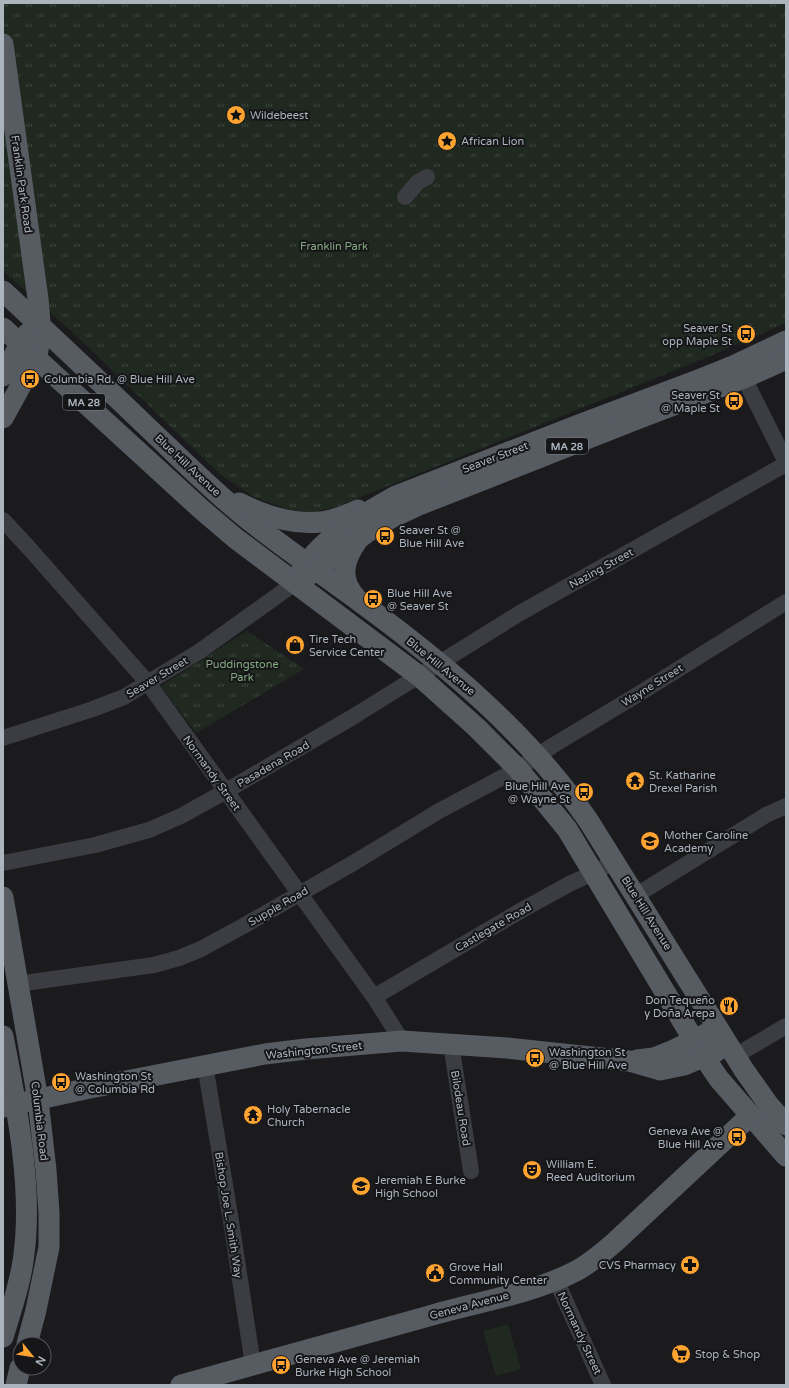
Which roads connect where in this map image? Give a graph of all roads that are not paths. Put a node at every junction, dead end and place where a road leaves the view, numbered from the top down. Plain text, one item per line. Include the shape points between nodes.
1 (3, 44) edge
2 (9, 128) edge
3 (427, 177) dead end
4 (405, 197) dead end
5 (3, 291) edge
6 (40, 325) junction
7 (3, 328) edge
8 (786, 340) edge
9 (20, 344) junction
10 (36, 358) junction
11 (786, 359) edge
12 (739, 372) junction
13 (3, 376) edge
14 (3, 418) edge
15 (786, 463) edge
16 (206, 483) junction
17 (396, 496) junction
18 (3, 520) edge
19 (359, 537) junction
20 (311, 567) junction
21 (295, 583) junction
22 (359, 601) junction
23 (786, 602) edge
24 (440, 663) junction
25 (419, 676) junction
26 (148, 683) junction
27 (3, 738) edge
28 (538, 755) junction
29 (518, 769) junction
30 (226, 791) junction
31 (786, 806) edge
32 (614, 861) junction
33 (3, 863) edge
34 (594, 873) junction
35 (299, 894) junction
36 (635, 896) junction
37 (3, 897) edge
38 (17, 984) junction
39 (374, 997) junction
40 (786, 1026) edge
41 (717, 1028) junction
42 (3, 1036) edge
43 (402, 1041) junction
44 (451, 1044) junction
45 (699, 1049) junction
46 (732, 1051) junction
47 (205, 1065) junction
48 (38, 1100) junction
49 (9, 1106) edge
50 (750, 1116) junction
51 (786, 1125) edge
52 (786, 1156) edge
53 (471, 1172) dead end
54 (556, 1280) junction
55 (29, 1336) edge
56 (3, 1337) edge
57 (253, 1365) junction
58 (181, 1385) edge
59 (603, 1385) edge

1 - 2 main road, Franklin Park Road
2 - 6 main road, Franklin Park Road via 38,299
3 - 4 street via 418,182
5 - 6 main road, Blue Hill Avenue / MA 28
6 - 9 main road via 28,332
6 - 10 main road via 40,342
6 - 16 main road, Blue Hill Avenue / MA 28
7 - 9 main road, Blue Hill Avenue / MA 28
8 - 12 main road, Seaver Street / MA 28
9 - 10 main road, Blue Hill Avenue / MA 28
9 - 13 main road
10 - 14 main road
10 - 21 main road, Blue Hill Avenue / MA 28 via 201,509
11 - 12 main road, Seaver Street / MA 28
12 - 15 street
12 - 17 main road, Seaver Street / MA 28 via 698,380
12 - 19 main road, Seaver Street / MA 28 via 439,496 391,518
15 - 24 street, Nazing Street via 520,613
16 - 17 main road, MA 28 via 252,509 302,523 330,520
16 - 20 main road, Blue Hill Avenue
17 - 20 main road, Seaver Street via 336,534 323,546
18 - 26 street, Normandy Street
19 - 20 main road, Seaver Street / MA 28
19 - 22 main road via 346,559 344,573 348,587
20 - 21 main road, Seaver Street / MA 28 via 309,576
20 - 22 main road, Blue Hill Avenue
21 - 25 main road, Blue Hill Avenue
21 - 26 street, Seaver Street via 200,651
22 - 24 main road, Blue Hill Avenue
23 - 28 street, Wayne Street
24 - 25 street, Nazing Street
24 - 28 main road, Blue Hill Avenue via 479,696
25 - 29 main road, Blue Hill Avenue
25 - 30 street, Pasadena Road
26 - 27 street, Seaver Street via 124,697 93,709
26 - 30 street, Normandy Street
28 - 29 street, Wayne Street
28 - 32 main road, Blue Hill Avenue via 570,794
29 - 34 main road, Blue Hill Avenue via 567,829
29 - 35 street, Supple Road via 439,811
30 - 33 street, Pasadena Road via 181,816 148,830 95,845
30 - 35 street, Normandy Street
31 - 36 street via 766,815
32 - 34 street, Castlegate Road
32 - 36 main road, Blue Hill Avenue
34 - 39 street, Castlegate Road via 522,910
34 - 45 main road, Blue Hill Avenue
35 - 38 street, Supple Road via 201,949 179,958 154,965
35 - 39 street, Normandy Street
36 - 41 main road, Blue Hill Avenue
37 - 38 main road, Columbia Road
38 - 48 main road, Columbia Road
39 - 43 street, Normandy Street
40 - 46 street
41 - 45 main road, Washington Street
41 - 46 main road, Blue Hill Avenue
42 - 49 main road, Columbia Road
43 - 44 main road, Washington Street
43 - 47 main road, Washington Street via 264,1054
44 - 45 main road, Washington Street via 629,1061
44 - 53 street, Bilodeau Road
45 - 46 main road, Washington Street
45 - 50 main road, Blue Hill Avenue via 719,1079
46 - 51 main road, Blue Hill Avenue via 768,1104
47 - 48 main road, Washington Street
47 - 57 street, Bishop Joe L. Smith Way
48 - 49 main road, Washington Street
48 - 55 main road, Columbia Road via 46,1170 49,1247
49 - 56 main road, Columbia Road via 25,1180 26,1228 24,1255
50 - 52 main road, Blue Hill Avenue
50 - 54 main road, Geneva Avenue via 604,1252
54 - 57 main road, Geneva Avenue
54 - 59 street, Normandy Street
57 - 58 main road, Geneva Avenue

